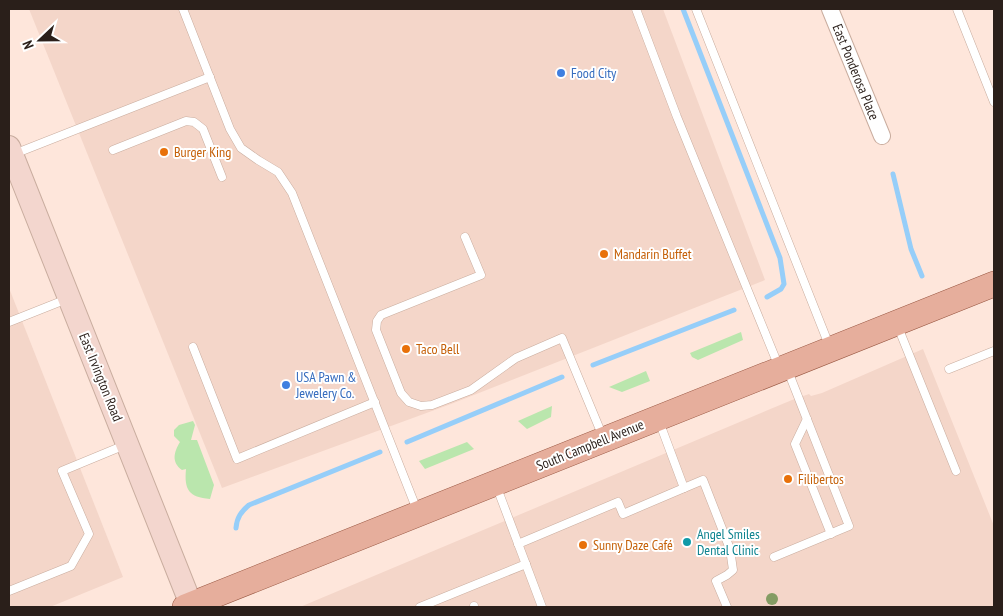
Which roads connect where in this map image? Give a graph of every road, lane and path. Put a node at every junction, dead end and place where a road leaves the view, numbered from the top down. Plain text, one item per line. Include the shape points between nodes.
1 (183, 9) edge
2 (636, 9) edge
3 (696, 9) edge
4 (830, 9) edge
5 (957, 9) edge
6 (210, 77) junction
7 (994, 102) edge
8 (882, 136) dead end
9 (113, 150) dead end
10 (10, 151) edge
11 (222, 177) dead end
12 (466, 237) dead end
13 (994, 284) edge
14 (69, 298) junction
15 (9, 322) edge
16 (896, 323) junction
17 (193, 347) dead end
18 (831, 349) junction
19 (994, 351) edge
20 (783, 368) junction
21 (949, 369) dead end
22 (375, 402) junction
23 (657, 418) junction
24 (807, 419) junction
25 (604, 440) junction
26 (127, 444) junction
27 (956, 471) dead end
28 (495, 483) junction
29 (684, 488) junction
30 (419, 514) junction
31 (831, 534) junction
32 (518, 544) junction
33 (774, 556) dead end
34 (526, 564) junction
35 (9, 591) edge
36 (189, 606) edge
37 (420, 607) edge
38 (542, 607) edge
39 (727, 607) edge

1 - 6 lane
2 - 20 lane via 677,117
3 - 18 lane
4 - 8 street, East Ponderosa Place
5 - 7 lane
6 - 10 lane
6 - 22 lane via 241,148 278,172 292,193
9 - 11 lane via 186,121 194,122 203,129
10 - 14 main road, East Irvington Road
12 - 25 lane via 481,275 381,315 377,321 376,330 401,393 409,402 432,405 471,390 516,358 562,338
13 - 16 main road, South Campbell Avenue
14 - 15 lane
14 - 26 main road, East Irvington Road
16 - 18 main road, South Campbell Avenue
16 - 27 lane
17 - 22 lane via 237,459
18 - 20 main road, South Campbell Avenue
19 - 21 lane
20 - 23 main road, South Campbell Avenue
20 - 24 lane
22 - 30 lane
23 - 25 main road, South Campbell Avenue
23 - 29 lane
24 - 31 lane via 795,444
24 - 31 lane via 849,526
25 - 28 main road, South Campbell Avenue
26 - 35 lane via 62,471 89,534 71,566
26 - 36 main road, East Irvington Road
28 - 30 main road, South Campbell Avenue
28 - 32 lane
29 - 32 lane via 623,514 618,502
29 - 39 lane via 703,480 730,549 732,570 716,580
30 - 36 main road, South Campbell Avenue
31 - 33 lane
32 - 34 lane
34 - 37 lane
34 - 38 lane

